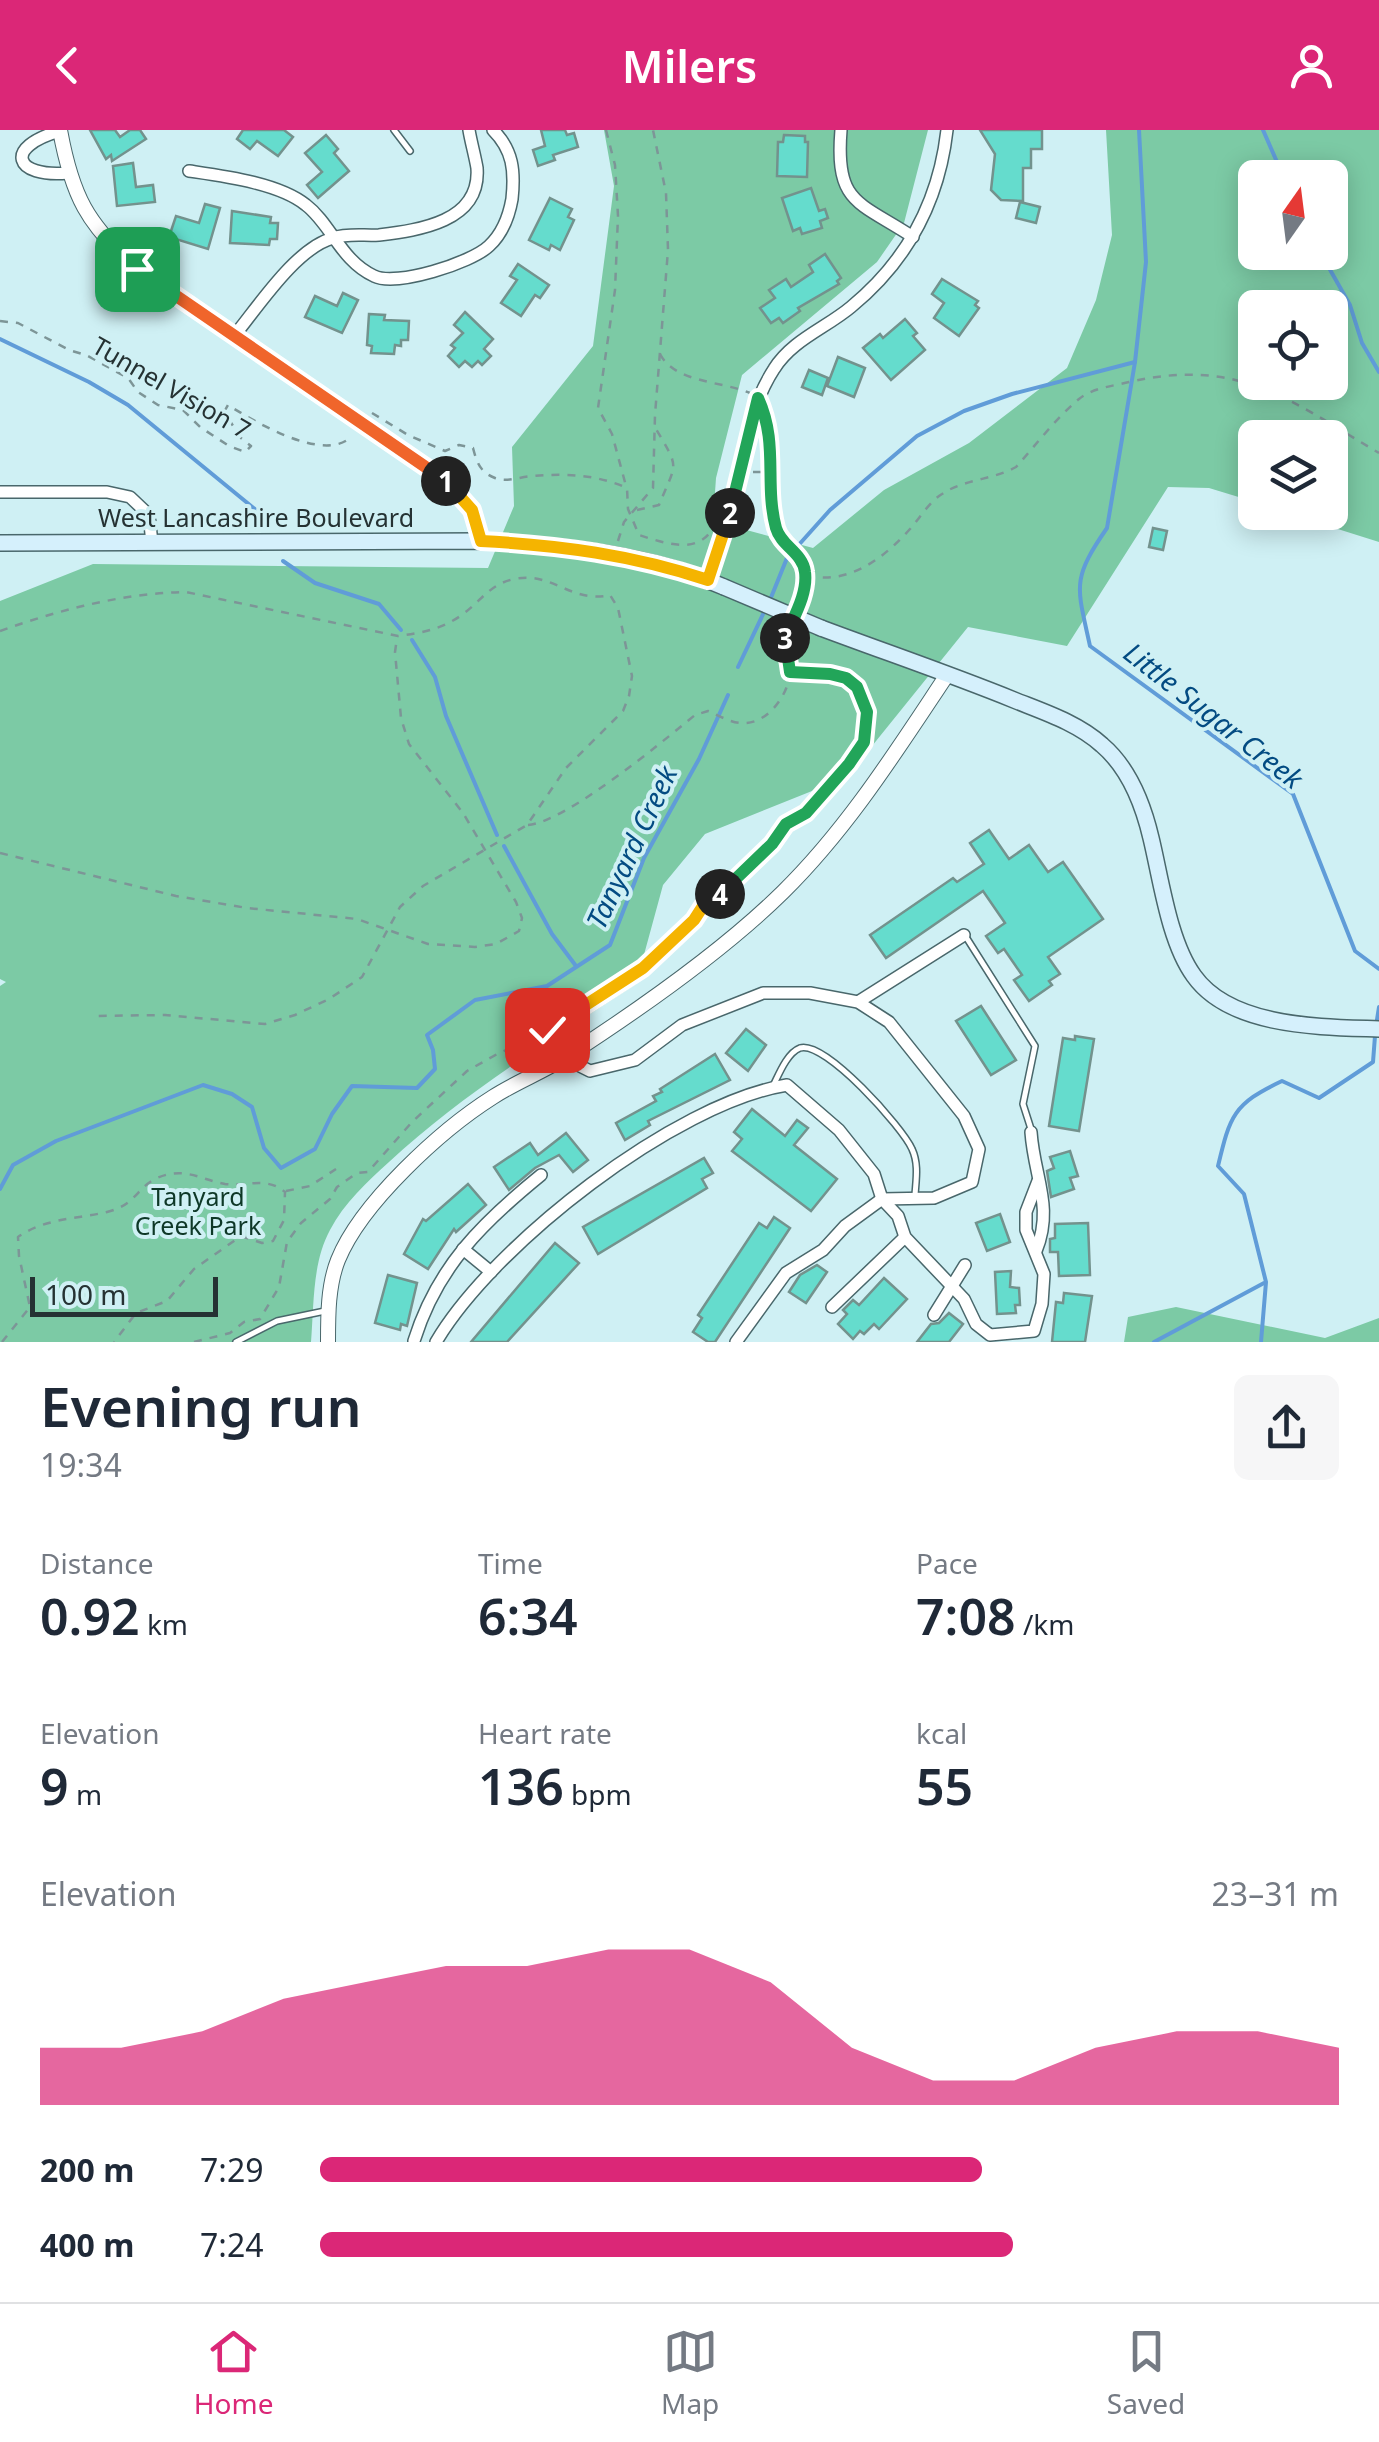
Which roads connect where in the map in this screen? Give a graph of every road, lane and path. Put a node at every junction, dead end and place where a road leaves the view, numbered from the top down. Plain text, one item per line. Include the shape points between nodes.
1 (60, 130) edge
2 (394, 130) edge
3 (469, 130) edge
4 (492, 130) edge
5 (606, 130) edge
6 (653, 130) edge
7 (840, 130) edge
8 (947, 130) edge
9 (410, 151) dead end
10 (190, 171) dead end
11 (68, 173) junction
12 (332, 238) junction
13 (913, 238) junction
14 (0, 321) edge
15 (234, 336) junction
16 (660, 354) junction
17 (758, 398) junction
18 (366, 416) dead end
19 (654, 426) junction
20 (356, 432) dead end
21 (1379, 452) edge
22 (748, 471) dead end
23 (771, 472) junction
24 (627, 488) junction
25 (0, 492) edge
26 (635, 510) junction
27 (630, 514) junction
28 (717, 518) dead end
29 (481, 541) junction
30 (618, 541) dead end
31 (152, 543) junction
32 (0, 544) edge
33 (806, 574) junction
34 (708, 580) junction
35 (798, 604) dead end
36 (791, 623) dead end
37 (0, 631) edge
38 (398, 636) junction
39 (790, 672) junction
40 (947, 675) junction
41 (526, 825) junction
42 (486, 848) junction
43 (0, 852) edge
44 (387, 930) junction
45 (964, 935) joint
46 (858, 1002) junction
47 (93, 1016) dead end
48 (1379, 1030) edge
49 (564, 1058) junction
50 (772, 1087) junction
51 (1032, 1132) joint
52 (336, 1169) dead end
53 (541, 1174) dead end
54 (1038, 1182) junction
55 (284, 1192) junction
56 (915, 1198) junction
57 (882, 1199) junction
58 (906, 1236) junction
59 (463, 1249) junction
60 (1036, 1252) junction
61 (966, 1265) dead end
62 (490, 1272) junction
63 (954, 1288) junction
64 (832, 1307) dead end
65 (328, 1310) junction
66 (934, 1315) dead end
67 (2, 1342) edge
68 (114, 1342) edge
69 (194, 1342) edge
70 (236, 1342) edge
71 (328, 1342) edge
72 (414, 1342) edge
73 (436, 1342) edge
74 (736, 1342) edge

1 - 11 street
1 - 11 street via 29,142 24,158 35,172
2 - 9 lane
3 - 12 street via 478,172 469,199 446,222
4 - 12 street via 507,144 515,174 509,218 488,247 391,280 374,276
5 - 24 path via 618,216 598,408
6 - 16 path via 666,193 668,250
7 - 13 street via 838,166 845,189
8 - 13 street via 943,166
10 - 12 street via 282,192 308,205
11 - 15 street via 95,228 115,249
12 - 15 street via 299,258
13 - 17 street via 851,308 775,366
14 - 20 path, Tunnel Vision 7 via 86,355 128,378 158,405 183,410 200,428 245,452 251,446 224,412 228,406 309,444 340,445
15 - 29 street via 448,482 472,510
16 - 17 path via 678,372
16 - 19 path
17 - 23 path via 771,433
17 - 34 street
18 - 24 path via 369,411 445,452 474,448 478,466 491,477 605,478
19 - 26 path via 653,488
19 - 26 path via 674,470 659,505
21 - 33 path via 1254,383 1155,376 1080,397 1016,466 940,495 864,569 822,579
22 - 23 path
23 - 33 path via 776,529
24 - 27 path
25 - 31 street via 130,497 150,516
26 - 27 path
27 - 28 path via 639,535 678,546 706,538
27 - 30 path
29 - 31 main road, West Lancashire Boulevard
29 - 34 main road, West Lancashire Boulevard via 620,555
31 - 32 main road, West Lancashire Boulevard
33 - 35 path
34 - 40 main road, West Lancashire Boulevard, bridge
36 - 39 path via 784,642
37 - 38 path via 74,608 186,592
38 - 41 path via 446,625 490,587 510,579 547,579 586,598 610,595 627,648 630,696
38 - 42 path via 401,718 409,744
39 - 41 path via 778,704 757,721 742,724 708,710 695,715 573,806 543,824
39 - 69 path via 846,678 866,702 864,742 838,778 643,968 536,1038 467,1071 368,1172 337,1187 287,1242 279,1286 260,1320
40 - 48 main road, West Lancashire Boulevard via 1066,721 1103,745 1132,783 1147,820 1178,944 1195,978 1236,1008 1280,1022
40 - 49 street via 845,822 782,893 681,977
41 - 42 path
42 - 44 path via 423,886
42 - 44 path via 522,918 519,930 475,948 428,944
43 - 44 path via 176,896 358,919
44 - 47 path via 362,977 265,1024
45 - 46 street
45 - 51 lane via 1035,1046 1023,1104
46 - 49 street via 763,994 682,1025 635,1060 590,1071
46 - 56 street via 889,1022 922,1061 964,1116 979,1149 972,1182 934,1198
49 - 65 street via 492,1097 421,1154 361,1217 338,1262
50 - 56 lane via 800,1048 828,1057 910,1144
50 - 57 street via 786,1085 839,1130 874,1174
50 - 62 street via 682,1124 578,1193
51 - 54 street
52 - 55 path via 310,1186
53 - 59 street
54 - 60 street via 1046,1211
54 - 60 street via 1026,1212
55 - 67 path via 263,1181 228,1184 198,1173 168,1175 113,1210 28,1230 18,1237 18,1248 30,1307
55 - 68 path via 284,1220 273,1241 241,1236 231,1242 183,1279 167,1301 136,1313
56 - 57 street
57 - 58 street
57 - 74 street via 786,1273
58 - 63 street
58 - 64 street
59 - 62 street
59 - 72 street via 432,1295
60 - 63 street via 1044,1274 1034,1331 990,1336
61 - 63 street
62 - 73 street
63 - 66 street
65 - 70 lane via 277,1321
65 - 71 street

